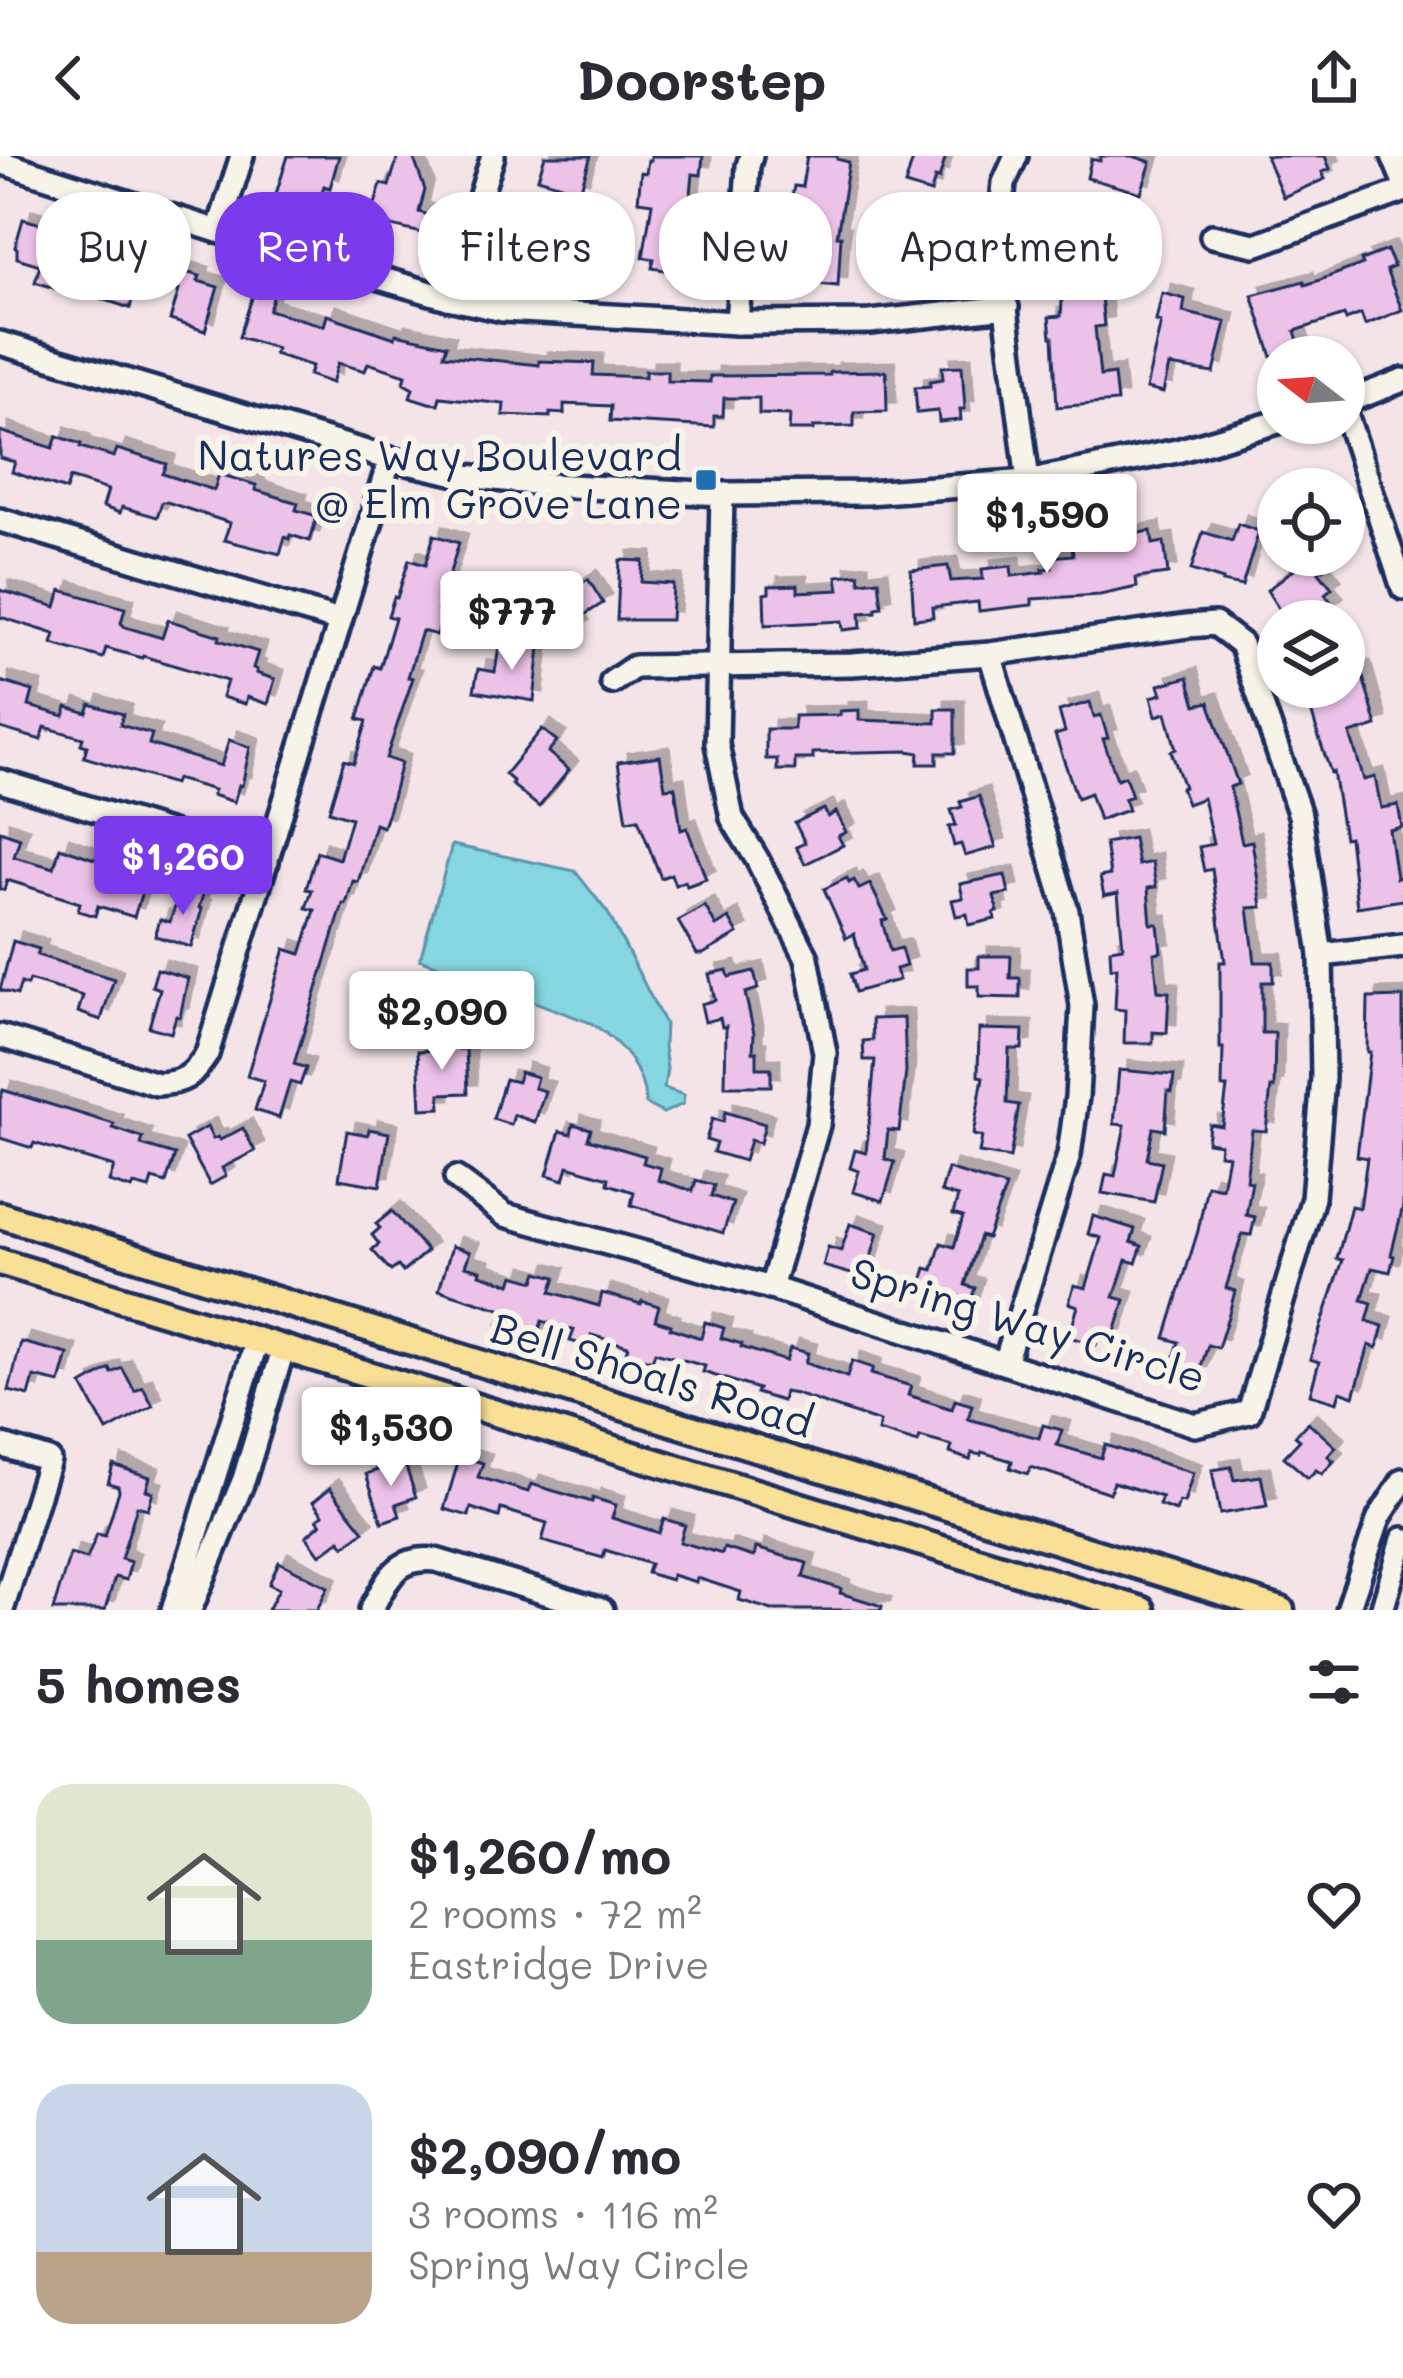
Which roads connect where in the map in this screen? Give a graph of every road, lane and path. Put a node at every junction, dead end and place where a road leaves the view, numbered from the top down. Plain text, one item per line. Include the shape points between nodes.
1 (242, 156) edge
2 (493, 156) edge
3 (751, 156) edge
4 (1016, 156) edge
5 (1393, 156) edge
6 (0, 162) edge
7 (1403, 180) edge
8 (1403, 191) edge
9 (231, 192) edge
10 (482, 192) edge
11 (215, 231) edge
12 (1212, 236) dead end
13 (457, 300) edge
14 (1007, 307) junction
15 (737, 323) junction
16 (0, 343) edge
17 (1403, 380) edge
18 (1365, 396) edge
19 (1257, 428) edge
20 (1357, 444) edge
21 (390, 458) junction
22 (1028, 481) junction
23 (722, 494) junction
24 (0, 520) edge
25 (1403, 588) edge
26 (340, 621) junction
27 (990, 654) junction
28 (718, 665) junction
29 (612, 682) dead end
30 (0, 781) edge
31 (267, 862) junction
32 (1403, 946) edge
33 (1321, 956) junction
34 (0, 1036) edge
35 (456, 1178) dead end
36 (0, 1215) edge
37 (0, 1262) edge
38 (771, 1288) junction
39 (257, 1341) junction
40 (284, 1350) junction
41 (1005, 1363) junction
42 (0, 1445) edge
43 (1403, 1480) edge
44 (1403, 1539) edge
45 (2, 1610) edge
46 (173, 1610) edge
47 (190, 1610) edge
48 (370, 1610) edge
49 (602, 1610) edge
50 (1142, 1610) edge
51 (1281, 1610) edge
52 (1348, 1610) edge
53 (1382, 1610) edge

1 - 9 street
2 - 10 street
3 - 15 street
4 - 14 street via 1004,183 998,245
5 - 7 street
6 - 11 street
8 - 12 street via 1255,245
13 - 15 street via 503,310
14 - 15 street via 870,322
14 - 22 street
16 - 21 street
17 - 18 street
19 - 22 street
20 - 25 street
21 - 23 street via 466,476
21 - 26 street
22 - 23 street via 867,494
23 - 28 street
24 - 26 street
26 - 31 street
27 - 28 street, Spring Way Circle
27 - 33 street, Spring Way Circle via 1215,624 1241,644 1300,815
27 - 41 street via 1067,911 1082,1006 1070,1155
28 - 29 street, Spring Way Circle via 634,667
28 - 38 street via 717,744 732,818 807,958 825,1053 818,1125
30 - 31 street
31 - 34 street via 194,1074 158,1084
32 - 33 street
33 - 41 street, Spring Way Circle via 1323,1078 1313,1198 1249,1412 1195,1425
35 - 38 street, Spring Way Circle via 506,1215
36 - 51 main road, Bell Shoals Road
37 - 39 main road, Bell Shoals Road
38 - 41 street, Spring Way Circle
39 - 40 main road, Bell Shoals Road
39 - 46 street
40 - 47 street via 238,1495
40 - 50 main road, Bell Shoals Road
42 - 45 street via 50,1460
43 - 52 street via 1379,1518
44 - 53 street
48 - 49 street via 388,1577 423,1558

